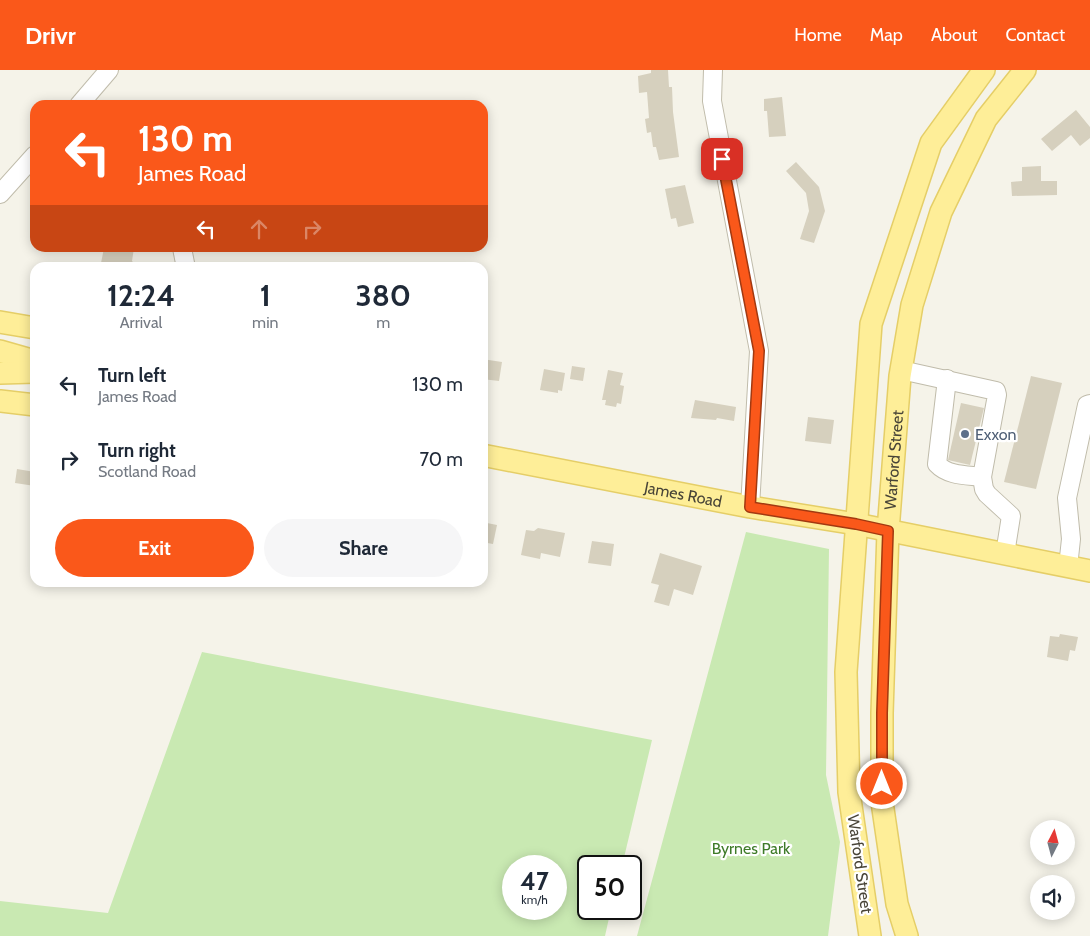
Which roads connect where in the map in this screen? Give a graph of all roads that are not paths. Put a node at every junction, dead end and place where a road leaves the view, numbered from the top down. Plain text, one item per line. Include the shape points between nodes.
1 (109, 70) edge
2 (713, 70) edge
3 (984, 70) edge
4 (1025, 70) edge
5 (83, 100) edge
6 (30, 160) edge
7 (0, 194) edge
8 (0, 322) edge
9 (30, 327) edge
10 (0, 352) edge
11 (30, 360) edge
12 (901, 370) junction
13 (30, 372) edge
14 (0, 373) edge
15 (947, 379) junction
16 (0, 401) edge
17 (30, 404) edge
18 (1090, 404) edge
19 (488, 456) edge
20 (982, 477) junction
21 (750, 507) junction
22 (856, 524) junction
23 (888, 531) junction
24 (1005, 554) junction
25 (1068, 567) junction
26 (1090, 571) edge
27 (870, 936) edge
28 (907, 936) edge

1 - 5 street
2 - 21 street via 712,101 759,351
3 - 22 main road, Warford Street via 931,143 871,324
4 - 12 main road, Warford Street via 986,119 941,212 912,305
6 - 7 street
8 - 9 main road
10 - 11 main road
12 - 15 street
12 - 23 main road, Warford Street
13 - 14 main road
15 - 20 street via 937,464 948,472
15 - 20 street via 996,391
16 - 17 main road
18 - 25 street via 1087,405 1067,498 1071,539
19 - 21 main road, James Road
20 - 24 street via 987,494 1011,516
21 - 22 main road, James Road
22 - 23 main road, James Road
22 - 27 main road, Warford Street via 846,672 849,792
23 - 24 main road, James Road
23 - 28 main road, Warford Street via 882,802 897,904
24 - 25 main road, James Road
25 - 26 main road, James Road

